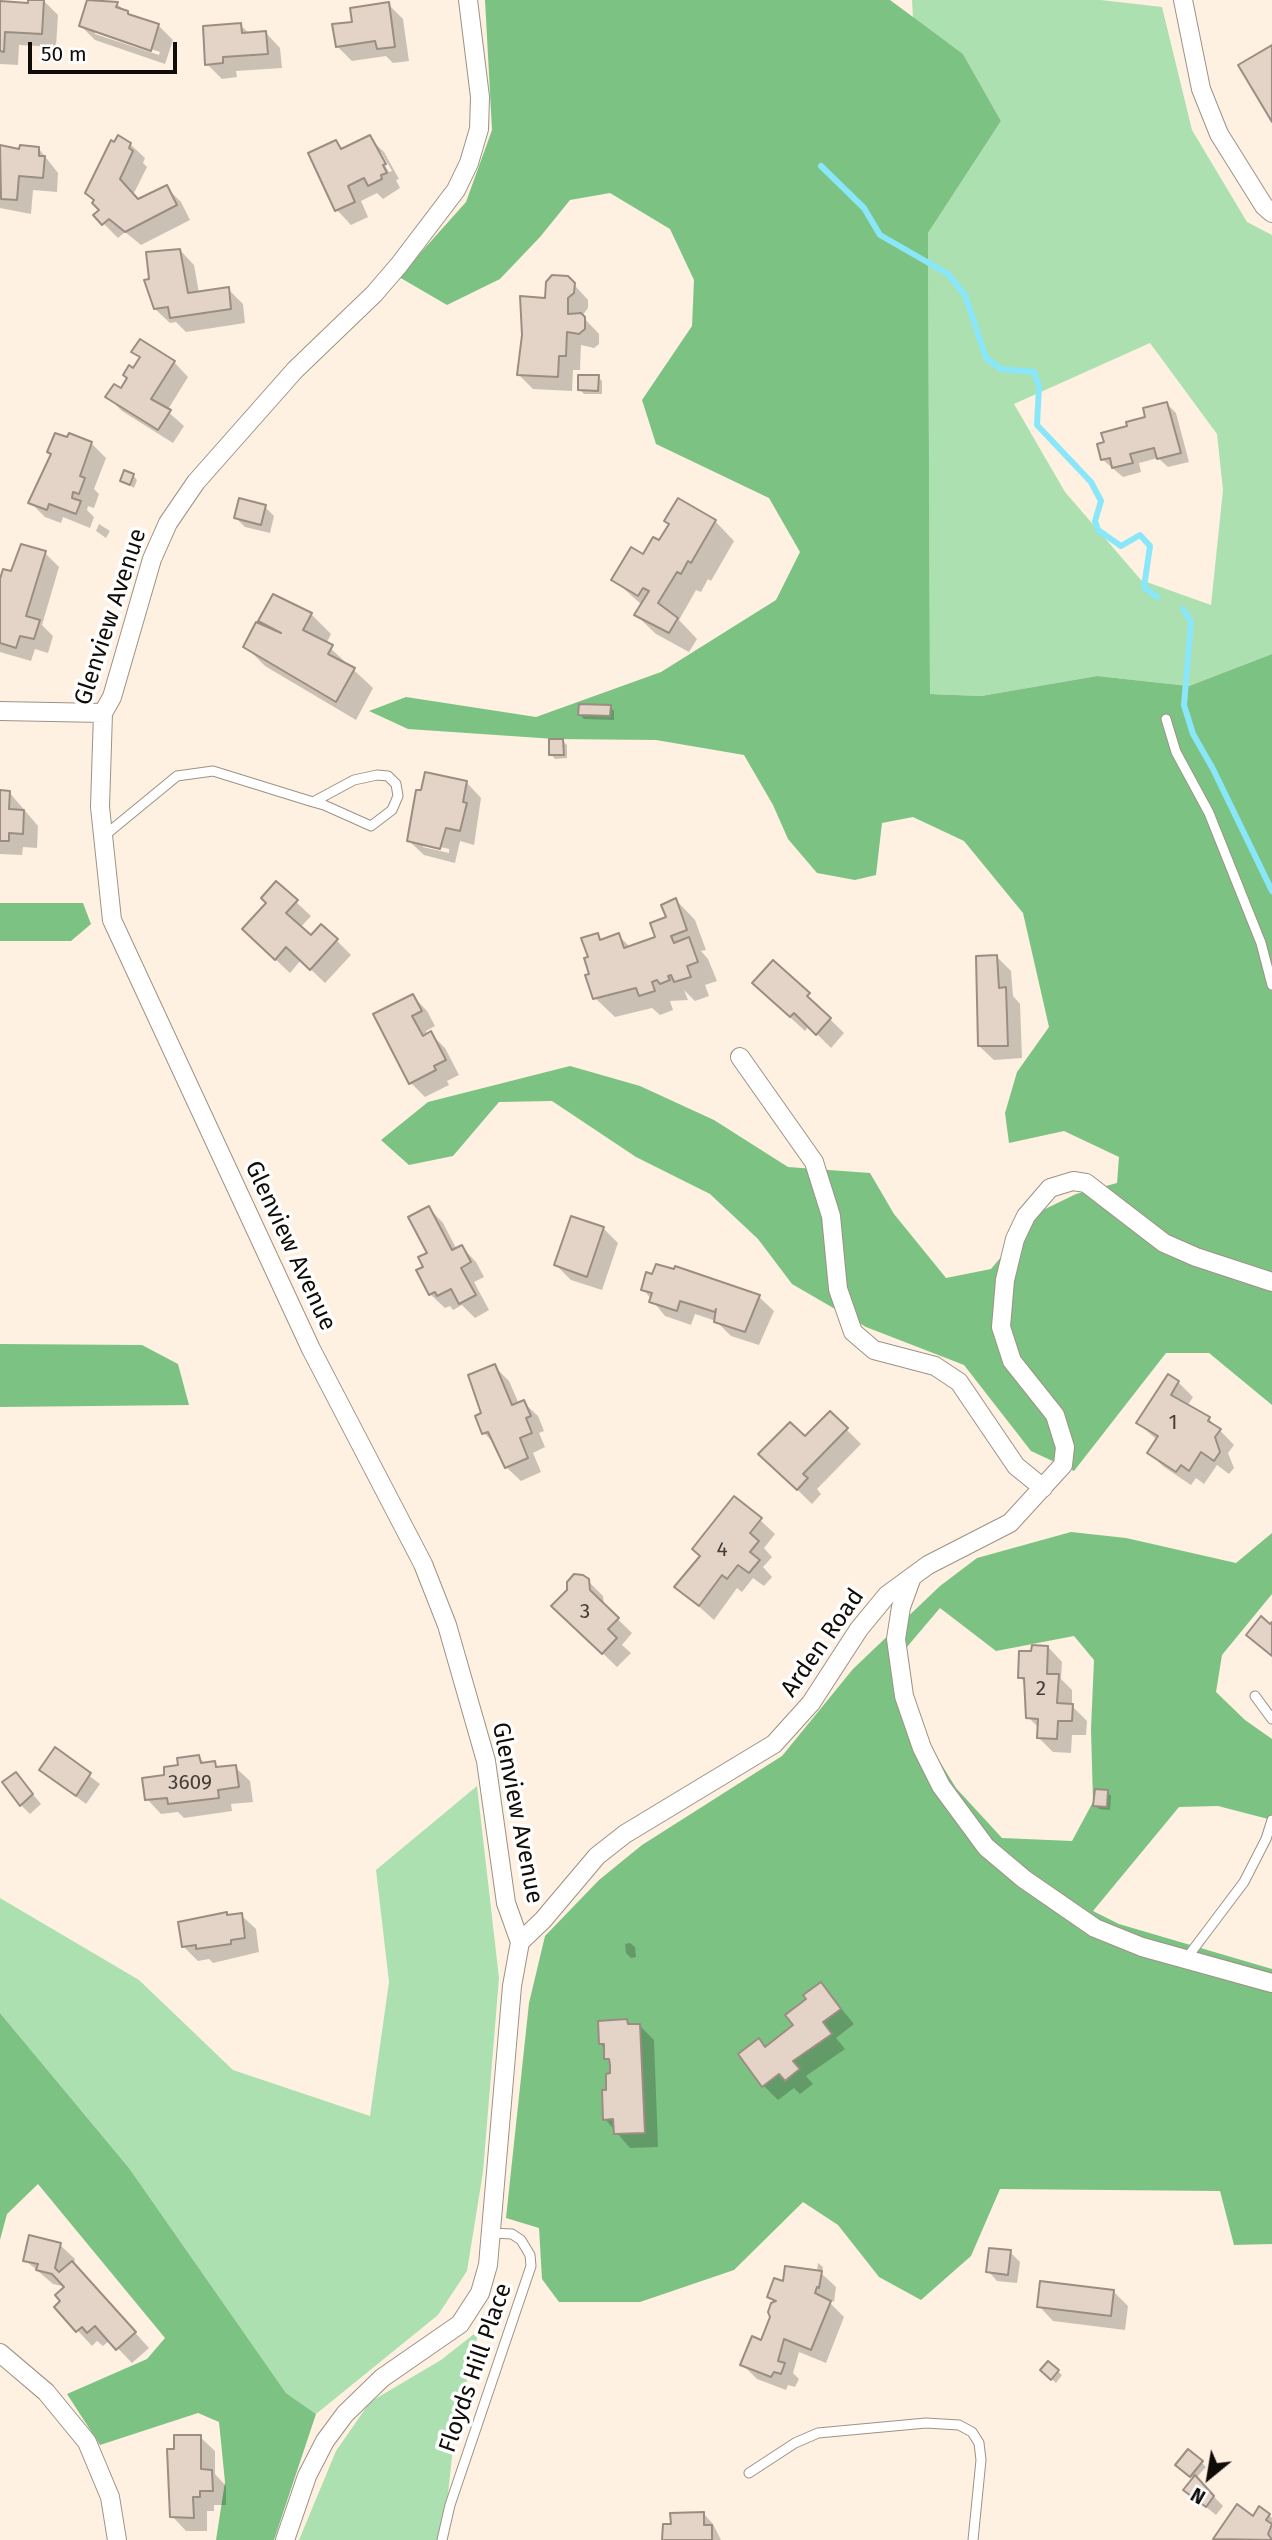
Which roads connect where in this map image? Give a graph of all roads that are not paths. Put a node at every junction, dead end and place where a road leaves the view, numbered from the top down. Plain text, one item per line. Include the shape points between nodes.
1 (468, 0) edge
2 (1183, 0) edge
3 (1272, 213) edge
4 (0, 711) edge
5 (103, 713) junction
6 (1166, 719) dead end
7 (313, 802) junction
8 (102, 837) junction
9 (1272, 985) edge
10 (740, 1057) dead end
11 (1272, 1282) edge
12 (1043, 1488) junction
13 (912, 1577) junction
14 (1255, 1696) dead end
15 (1272, 1719) edge
16 (1272, 1820) edge
17 (520, 1942) junction
18 (1186, 1959) junction
19 (1272, 1983) edge
20 (492, 2233) junction
21 (0, 2353) edge
22 (749, 2473) dead end
23 (117, 2540) edge
24 (285, 2540) edge
25 (442, 2540) edge
26 (973, 2540) edge

1 - 5 street, Glenview Avenue via 480,97 479,129 456,190 374,294 295,370 196,482 175,513 152,558 112,697
2 - 3 street via 1201,89 1219,134
4 - 5 street
5 - 8 street, Glenview Avenue
6 - 9 lane via 1176,752 1214,826 1261,943
7 - 7 lane via 371,826 392,810 398,796 396,784 388,776 377,775 354,780
7 - 8 lane via 213,771 177,776
8 - 17 street, Glenview Avenue via 108,903 121,941 311,1349 412,1540 447,1625 486,1761 506,1903
10 - 12 street via 814,1162 831,1216 838,1289 853,1332 874,1350 935,1366 960,1382 1016,1466
11 - 12 street, Arden Road via 1164,1243 1086,1183 1073,1181 1050,1188 1026,1216 1016,1239 1000,1315 1012,1361 1060,1425 1063,1465
12 - 13 street, Arden Road via 1010,1523 928,1564
13 - 17 street, Arden Road via 871,1613 785,1734 746,1763 625,1834 597,1856
13 - 18 street via 896,1639 904,1696 926,1758 969,1827 995,1855 1071,1913 1142,1947
14 - 15 lane
16 - 18 lane via 1244,1882
17 - 20 street, Glenview Avenue via 512,1986
18 - 19 street
20 - 24 street, Glenview Avenue via 488,2265 469,2314 442,2339 373,2385 345,2414 307,2476
20 - 25 lane, Floyds Hill Place via 520,2239 531,2266
21 - 23 street via 46,2392 87,2442 110,2497
22 - 26 lane via 818,2433 926,2423 959,2425 979,2443

